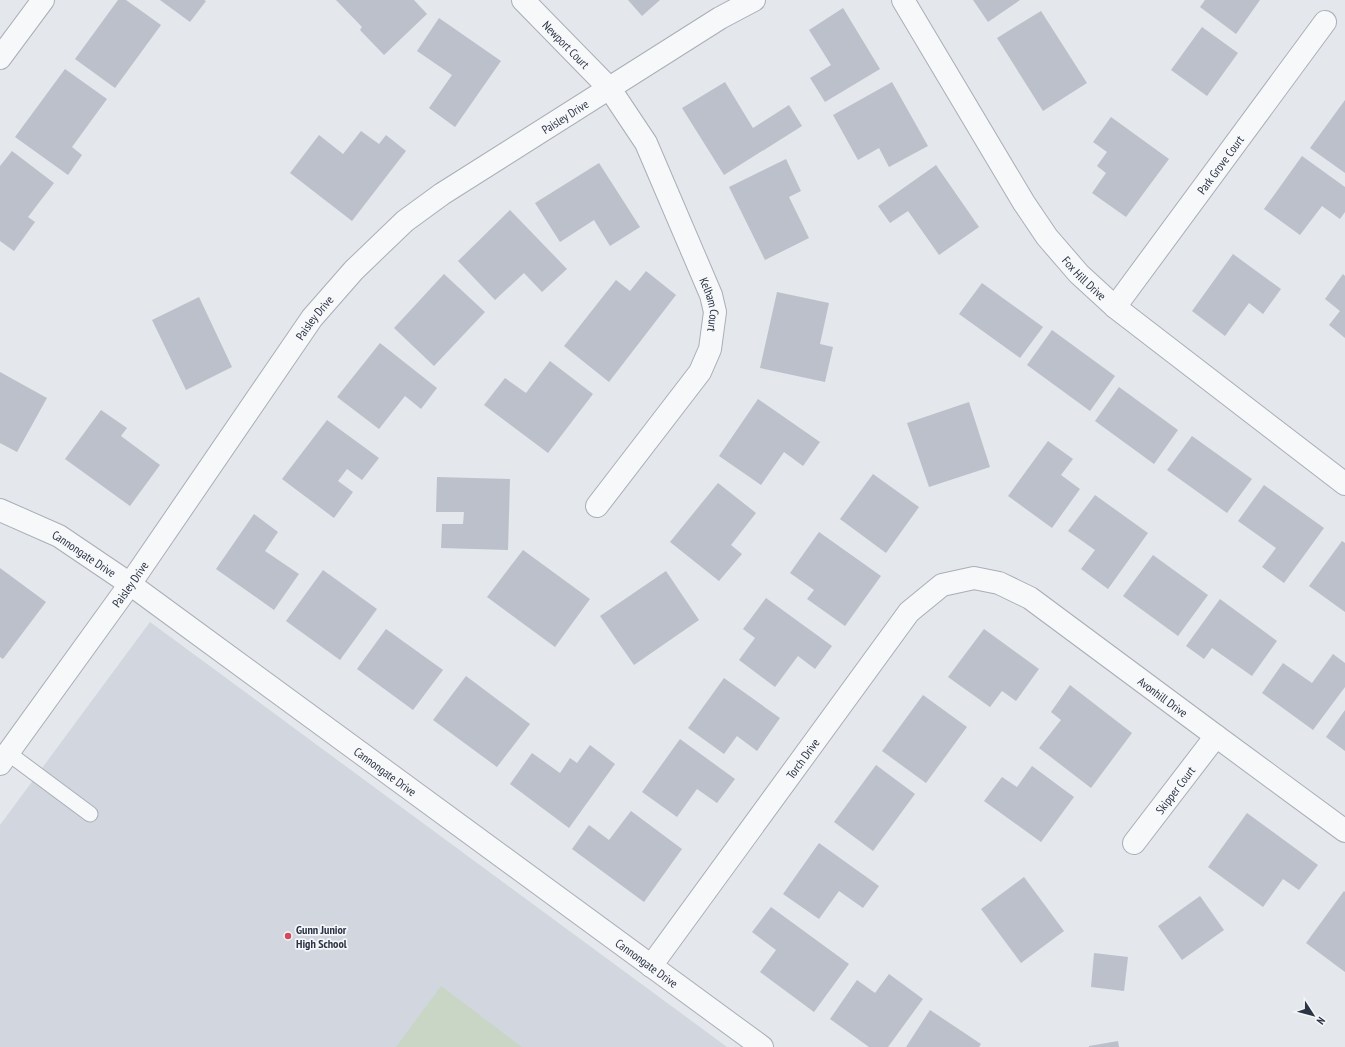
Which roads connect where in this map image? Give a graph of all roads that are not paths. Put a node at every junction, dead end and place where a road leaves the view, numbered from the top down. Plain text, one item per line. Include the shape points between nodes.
1 (43, 0) edge
2 (523, 0) edge
3 (754, 0) edge
4 (903, 0) edge
5 (1325, 22) dead end
6 (0, 58) edge
7 (610, 88) junction
8 (1115, 307) junction
9 (1345, 484) edge
10 (597, 506) dead end
11 (0, 510) edge
12 (974, 578) joint
13 (130, 584) junction
14 (1216, 736) junction
15 (4, 759) edge
16 (90, 814) dead end
17 (1345, 831) edge
18 (1134, 843) dead end
19 (651, 966) junction
20 (762, 1047) edge

1 - 6 street
2 - 7 street, Newport Court
3 - 7 street, Paisley Drive via 720,18
4 - 8 street, Fox Hill Drive via 1043,231 1079,274
5 - 8 street, Park Grove Court
7 - 10 street, Kelham Court via 646,143 710,295 714,312 710,349 700,372
7 - 13 street, Paisley Drive via 442,194 405,222 354,270 312,318
8 - 9 street, Fox Hill Drive
11 - 13 street, Cannongate Drive via 59,536
12 - 14 street, Avonhill Drive via 999,583 1030,598
12 - 19 street, Torch Drive via 942,585 909,612
13 - 15 street, Paisley Drive
13 - 19 street, Cannongate Drive
14 - 17 street, Avonhill Drive
14 - 18 street, Skipper Court
15 - 16 lane
19 - 20 street, Cannongate Drive

